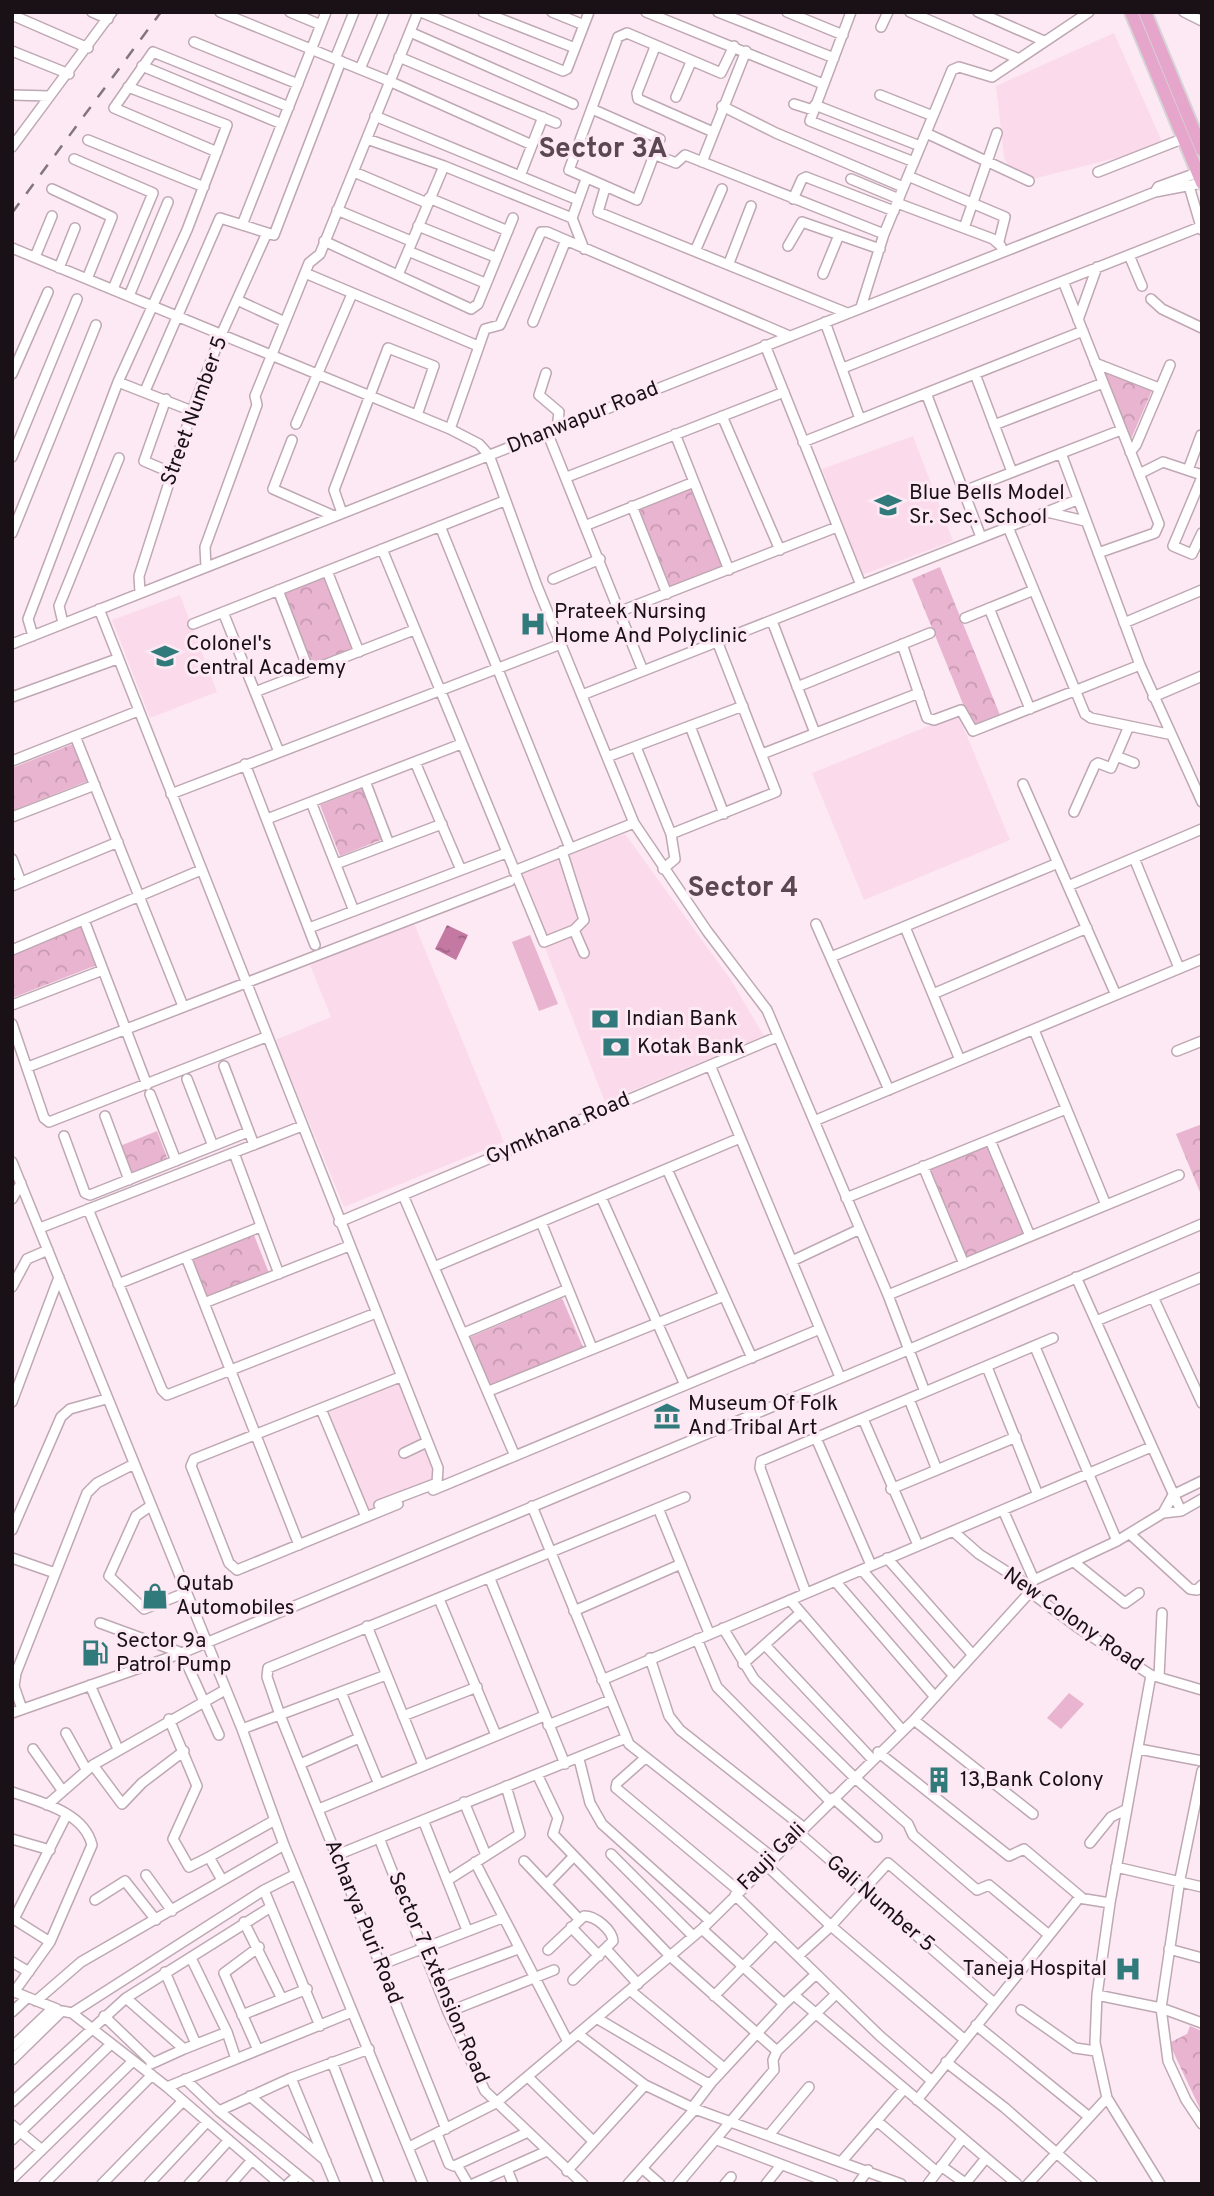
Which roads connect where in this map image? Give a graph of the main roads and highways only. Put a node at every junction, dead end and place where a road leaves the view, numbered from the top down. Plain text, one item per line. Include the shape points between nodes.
1 (1130, 12) edge
2 (1145, 12) edge
3 (1202, 150) edge
4 (1199, 180) edge

1 - 4 main road
2 - 3 main road

